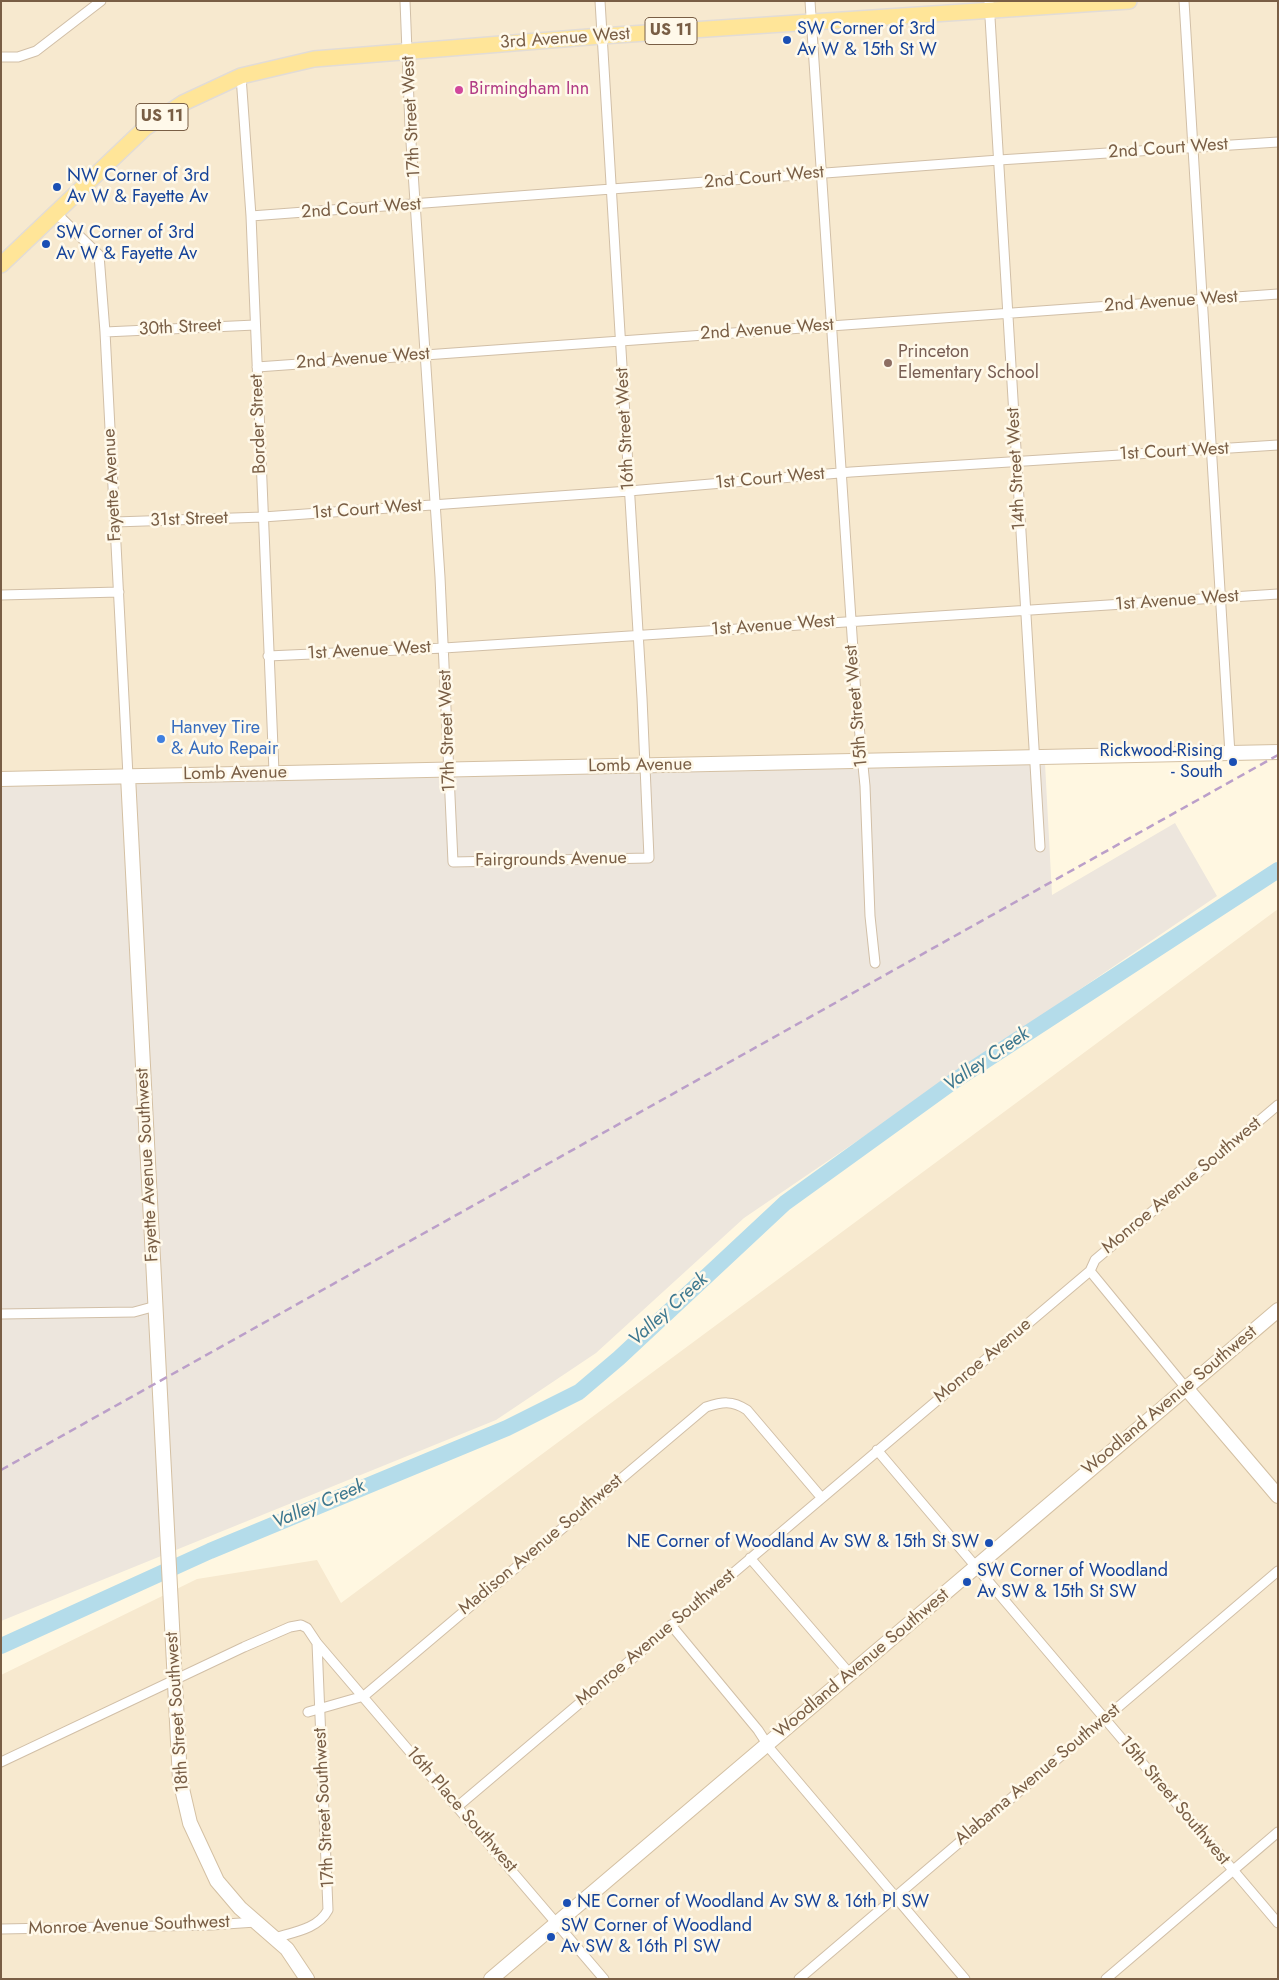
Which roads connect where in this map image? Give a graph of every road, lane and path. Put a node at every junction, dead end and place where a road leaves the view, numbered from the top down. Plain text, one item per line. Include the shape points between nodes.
1 (101, 1) edge
2 (405, 1) edge
3 (600, 1) edge
4 (810, 1) edge
5 (1129, 1) edge
6 (1184, 1) edge
7 (989, 6) edge
8 (810, 23) junction
9 (601, 36) junction
10 (408, 52) junction
11 (1, 57) edge
12 (241, 76) junction
13 (1278, 142) edge
14 (1193, 148) junction
15 (999, 160) junction
16 (820, 174) junction
17 (612, 190) junction
18 (417, 205) junction
19 (55, 212) junction
20 (251, 216) junction
21 (3, 259) edge
22 (1278, 294) edge
23 (1203, 300) junction
24 (1006, 313) junction
25 (255, 325) junction
26 (831, 325) junction
27 (105, 332) junction
28 (621, 341) junction
29 (427, 355) junction
30 (257, 367) junction
31 (1278, 445) edge
32 (1212, 450) junction
33 (1017, 461) junction
34 (842, 473) junction
35 (629, 492) junction
36 (435, 505) junction
37 (263, 517) junction
38 (115, 522) junction
39 (119, 592) junction
40 (1278, 594) edge
41 (1, 595) edge
42 (1219, 599) junction
43 (1026, 611) junction
44 (851, 621) junction
45 (637, 634) junction
46 (444, 648) junction
47 (268, 656) junction
48 (1278, 752) edge
49 (1230, 754) junction
50 (1036, 758) junction
51 (860, 761) junction
52 (646, 766) junction
53 (449, 769) junction
54 (274, 772) junction
55 (128, 776) junction
56 (1, 779) edge
57 (1040, 847) dead end
58 (649, 858) joint
59 (453, 862) joint
60 (875, 963) dead end
61 (1278, 1105) edge
62 (1090, 1271) junction
63 (156, 1306) junction
64 (1278, 1310) edge
65 (1, 1314) edge
66 (1186, 1388) junction
67 (877, 1450) junction
68 (1278, 1496) edge
69 (821, 1497) junction
70 (168, 1553) joint
71 (750, 1558) junction
72 (975, 1567) junction
73 (1278, 1571) edge
74 (671, 1625) junction
75 (316, 1642) junction
76 (850, 1674) junction
77 (174, 1680) junction
78 (364, 1696) junction
79 (320, 1710) junction
80 (308, 1712) dead end
81 (1104, 1718) junction
82 (768, 1743) junction
83 (1, 1762) edge
84 (458, 1807) junction
85 (1278, 1832) edge
86 (1233, 1870) junction
87 (894, 1897) junction
88 (256, 1922) junction
89 (558, 1923) junction
90 (1278, 1923) edge
91 (1, 1929) edge
92 (274, 1938) junction
93 (307, 1979) edge
94 (491, 1979) edge
95 (604, 1979) edge
96 (799, 1979) edge
97 (965, 1979) edge
98 (1106, 1979) edge

1 - 11 street via 36,51 18,57
2 - 10 street, 17th Street West
3 - 9 street, 16th Street West
4 - 8 street, 15th Street West
5 - 7 main road, 3rd Avenue West / US 11
6 - 14 street
7 - 8 main road, 3rd Avenue West / US 11
7 - 15 street, 14th Street West
8 - 9 main road, 3rd Avenue West / US 11
8 - 16 street, 15th Street West
9 - 10 main road, 3rd Avenue West / US 11
9 - 17 street, 16th Street West
10 - 12 main road, 3rd Avenue West / US 11 via 314,59
10 - 18 street, 17th Street West
12 - 19 main road, US 11 via 183,102 145,128
12 - 20 street, Border Street
13 - 14 street, 2nd Court West
14 - 15 street, 2nd Court West
14 - 23 street
15 - 16 street, 2nd Court West
15 - 24 street, 14th Street West
16 - 17 street, 2nd Court West
16 - 26 street, 15th Street West
17 - 18 street, 2nd Court West
17 - 28 street, 16th Street West
18 - 20 street, 2nd Court West
18 - 29 street, 17th Street West
19 - 21 main road, US 11
19 - 27 street, Fayette Avenue via 99,255
20 - 25 street, Border Street
22 - 23 street, 2nd Avenue West
23 - 24 street, 2nd Avenue West
23 - 32 street
24 - 26 street, 2nd Avenue West
24 - 33 street, 14th Street West
25 - 27 street, 30th Street
25 - 30 street, Border Street
26 - 28 street, 2nd Avenue West
26 - 34 street, 15th Street West
27 - 38 street, Fayette Avenue
28 - 29 street, 2nd Avenue West
28 - 35 street, 16th Street West
29 - 30 street, 2nd Avenue West
29 - 36 street, 17th Street West
30 - 37 street, Border Street
31 - 32 street, 1st Court West
32 - 33 street, 1st Court West
32 - 42 street
33 - 34 street, 1st Court West
33 - 43 street, 14th Street West
34 - 35 street, 1st Court West
34 - 44 street, 15th Street West
35 - 36 street, 1st Court West
35 - 45 street, 16th Street West
36 - 37 street, 1st Court West
36 - 46 street, 17th Street West
37 - 38 street, 31st Street
37 - 47 street, Border Street
38 - 39 street, Fayette Avenue
39 - 41 street
39 - 55 street, Fayette Avenue
40 - 42 street, 1st Avenue West
42 - 43 street, 1st Avenue West
42 - 49 street
43 - 44 street, 1st Avenue West
43 - 50 street, 14th Street West
44 - 45 street, 1st Avenue West
44 - 51 street, 15th Street West
45 - 46 street, 1st Avenue West
45 - 52 street, 16th Street West
46 - 47 street, 1st Avenue West
46 - 53 street, 17th Street West
47 - 54 street, Border Street
48 - 49 street, Lomb Avenue
49 - 50 street, Lomb Avenue
50 - 51 street, Lomb Avenue
50 - 57 street, 14th Street West
51 - 52 street, Lomb Avenue
51 - 60 street, 15th Street West
52 - 53 street, Lomb Avenue
52 - 58 street, 16th Street West
53 - 54 street, Lomb Avenue
53 - 59 street, 17th Street West
54 - 55 street, Lomb Avenue
55 - 56 street, Lomb Avenue
55 - 63 street, Fayette Avenue Southwest
58 - 59 street, Fairgrounds Avenue
61 - 62 street, Monroe Avenue Southwest via 1095,1260
62 - 66 street
62 - 67 street, Monroe Avenue
63 - 65 street via 134,1312
63 - 70 street, Fayette Avenue Southwest
64 - 66 street, Woodland Avenue Southwest
66 - 68 street
66 - 72 street, Woodland Avenue Southwest
67 - 69 street, Monroe Avenue Southwest
67 - 72 street, 15th Street Southwest
69 - 71 street, Monroe Avenue Southwest
69 - 78 street, Madison Avenue Southwest via 747,1410 739,1404 723,1402 706,1407
70 - 77 street, 18th Street Southwest
71 - 74 street, Monroe Avenue Southwest
71 - 76 street
72 - 76 street, Woodland Avenue Southwest
72 - 81 street, 15th Street Southwest
73 - 81 street, Alabama Avenue Southwest
74 - 82 street
74 - 84 street, Monroe Avenue Southwest
75 - 77 street via 305,1626 290,1627
75 - 78 street, 16th Place Southwest
75 - 79 street, 17th Street Southwest
76 - 82 street, Woodland Avenue Southwest
77 - 83 street
77 - 88 street, 18th Street Southwest via 180,1780 190,1824 217,1881
78 - 79 street
78 - 84 street, 16th Place Southwest
79 - 80 street
79 - 92 street, 17th Street Southwest via 328,1910 324,1918 312,1927
81 - 86 street, 15th Street Southwest
81 - 87 street, Alabama Avenue Southwest
82 - 87 street
82 - 89 street, Woodland Avenue Southwest
84 - 89 street, 16th Place Southwest
85 - 86 street
86 - 90 street, 15th Street Southwest
86 - 98 street
87 - 96 street, Alabama Avenue Southwest
87 - 97 street
88 - 91 street, Monroe Avenue Southwest
88 - 92 street, 18th Street Southwest
89 - 94 street, Woodland Avenue Southwest
89 - 95 street, 16th Place Southwest
92 - 93 street, 18th Street Southwest via 287,1949

